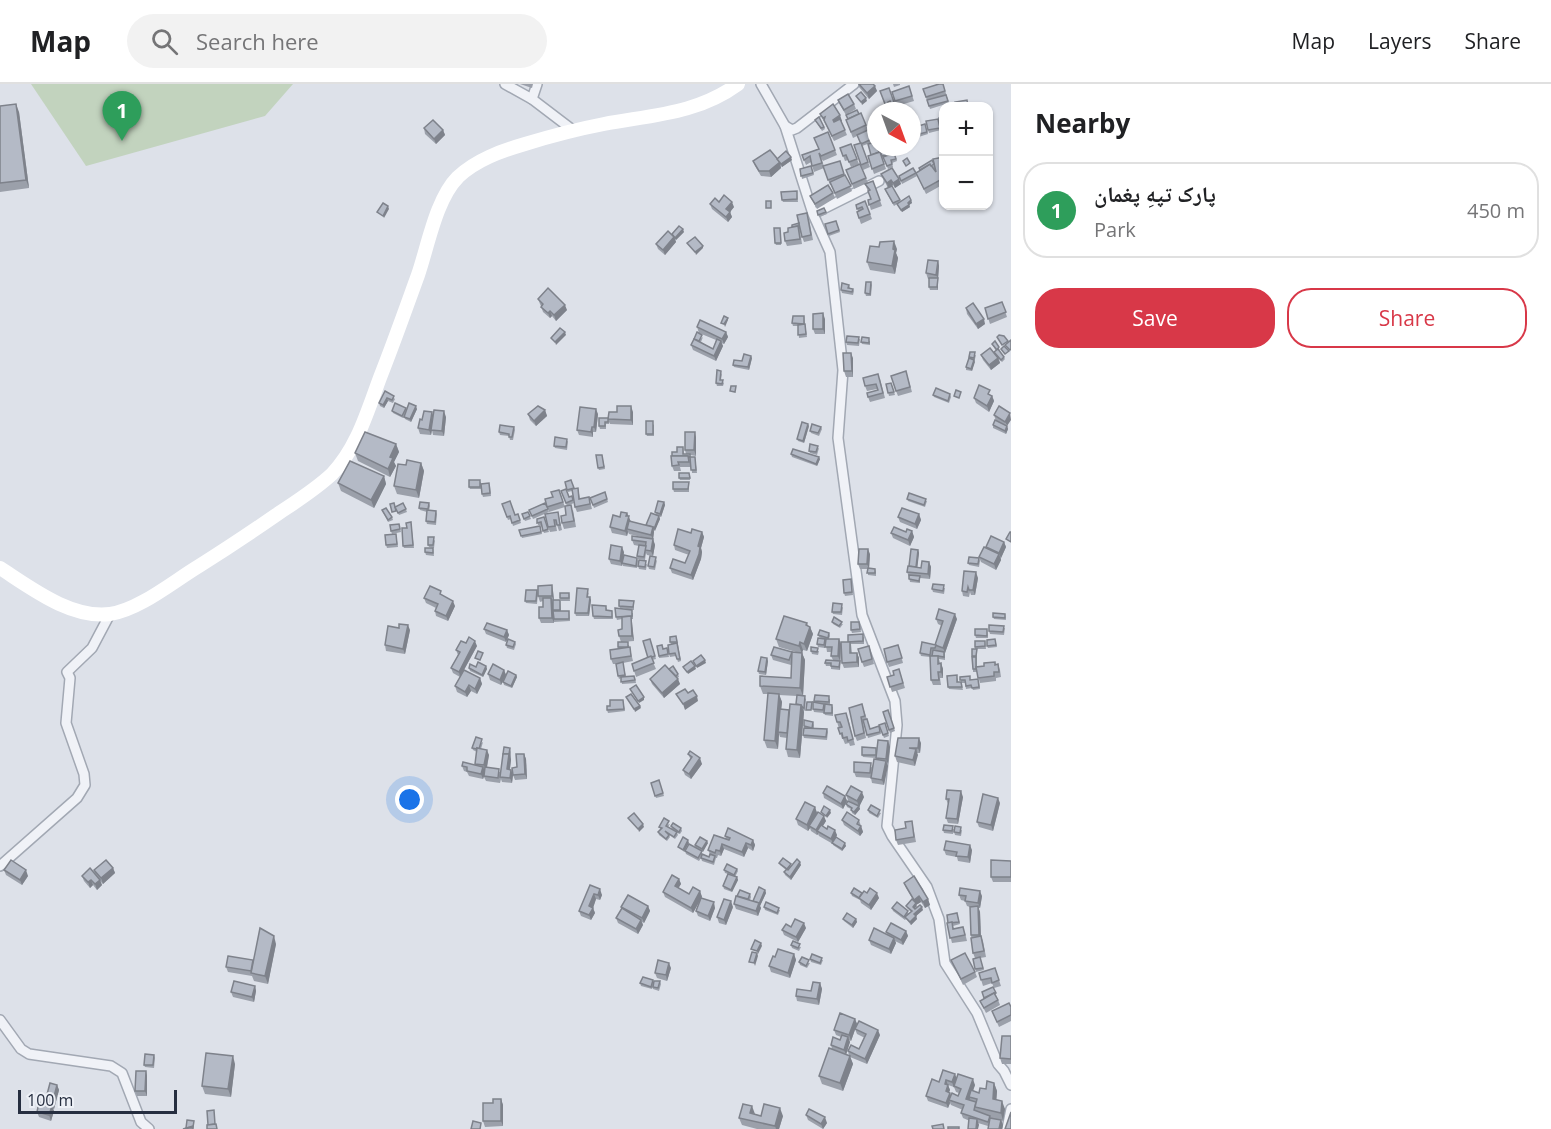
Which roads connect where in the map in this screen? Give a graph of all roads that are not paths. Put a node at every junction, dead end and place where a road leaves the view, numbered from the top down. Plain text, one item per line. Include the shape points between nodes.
1 (505, 84) edge
2 (537, 84) edge
3 (738, 84) edge
4 (854, 84) edge
5 (762, 85) edge
6 (532, 99) junction
7 (785, 126) junction
8 (574, 131) junction
9 (879, 181) edge
10 (813, 214) junction
11 (0, 568) edge
12 (110, 614) junction
13 (0, 866) edge
14 (0, 1020) edge
15 (1011, 1084) edge
16 (1011, 1109) edge
17 (149, 1129) edge
18 (1007, 1129) edge

1 - 6 street
2 - 6 street
3 - 8 main road via 700,106
4 - 7 street via 797,128
5 - 7 street
6 - 8 street
7 - 10 street
8 - 12 main road via 488,157 451,185 357,436 333,472 316,488 231,545 130,608
9 - 10 street
10 - 15 street via 832,265 843,369 838,438 862,615 895,701 897,724 887,826 927,887 939,919 945,963 977,1013 998,1064
11 - 12 main road via 56,602 85,613
12 - 13 street via 92,648 67,672 70,678 66,723 85,785 77,798
14 - 17 street via 29,1054 111,1066 122,1073 141,1122
16 - 18 street

